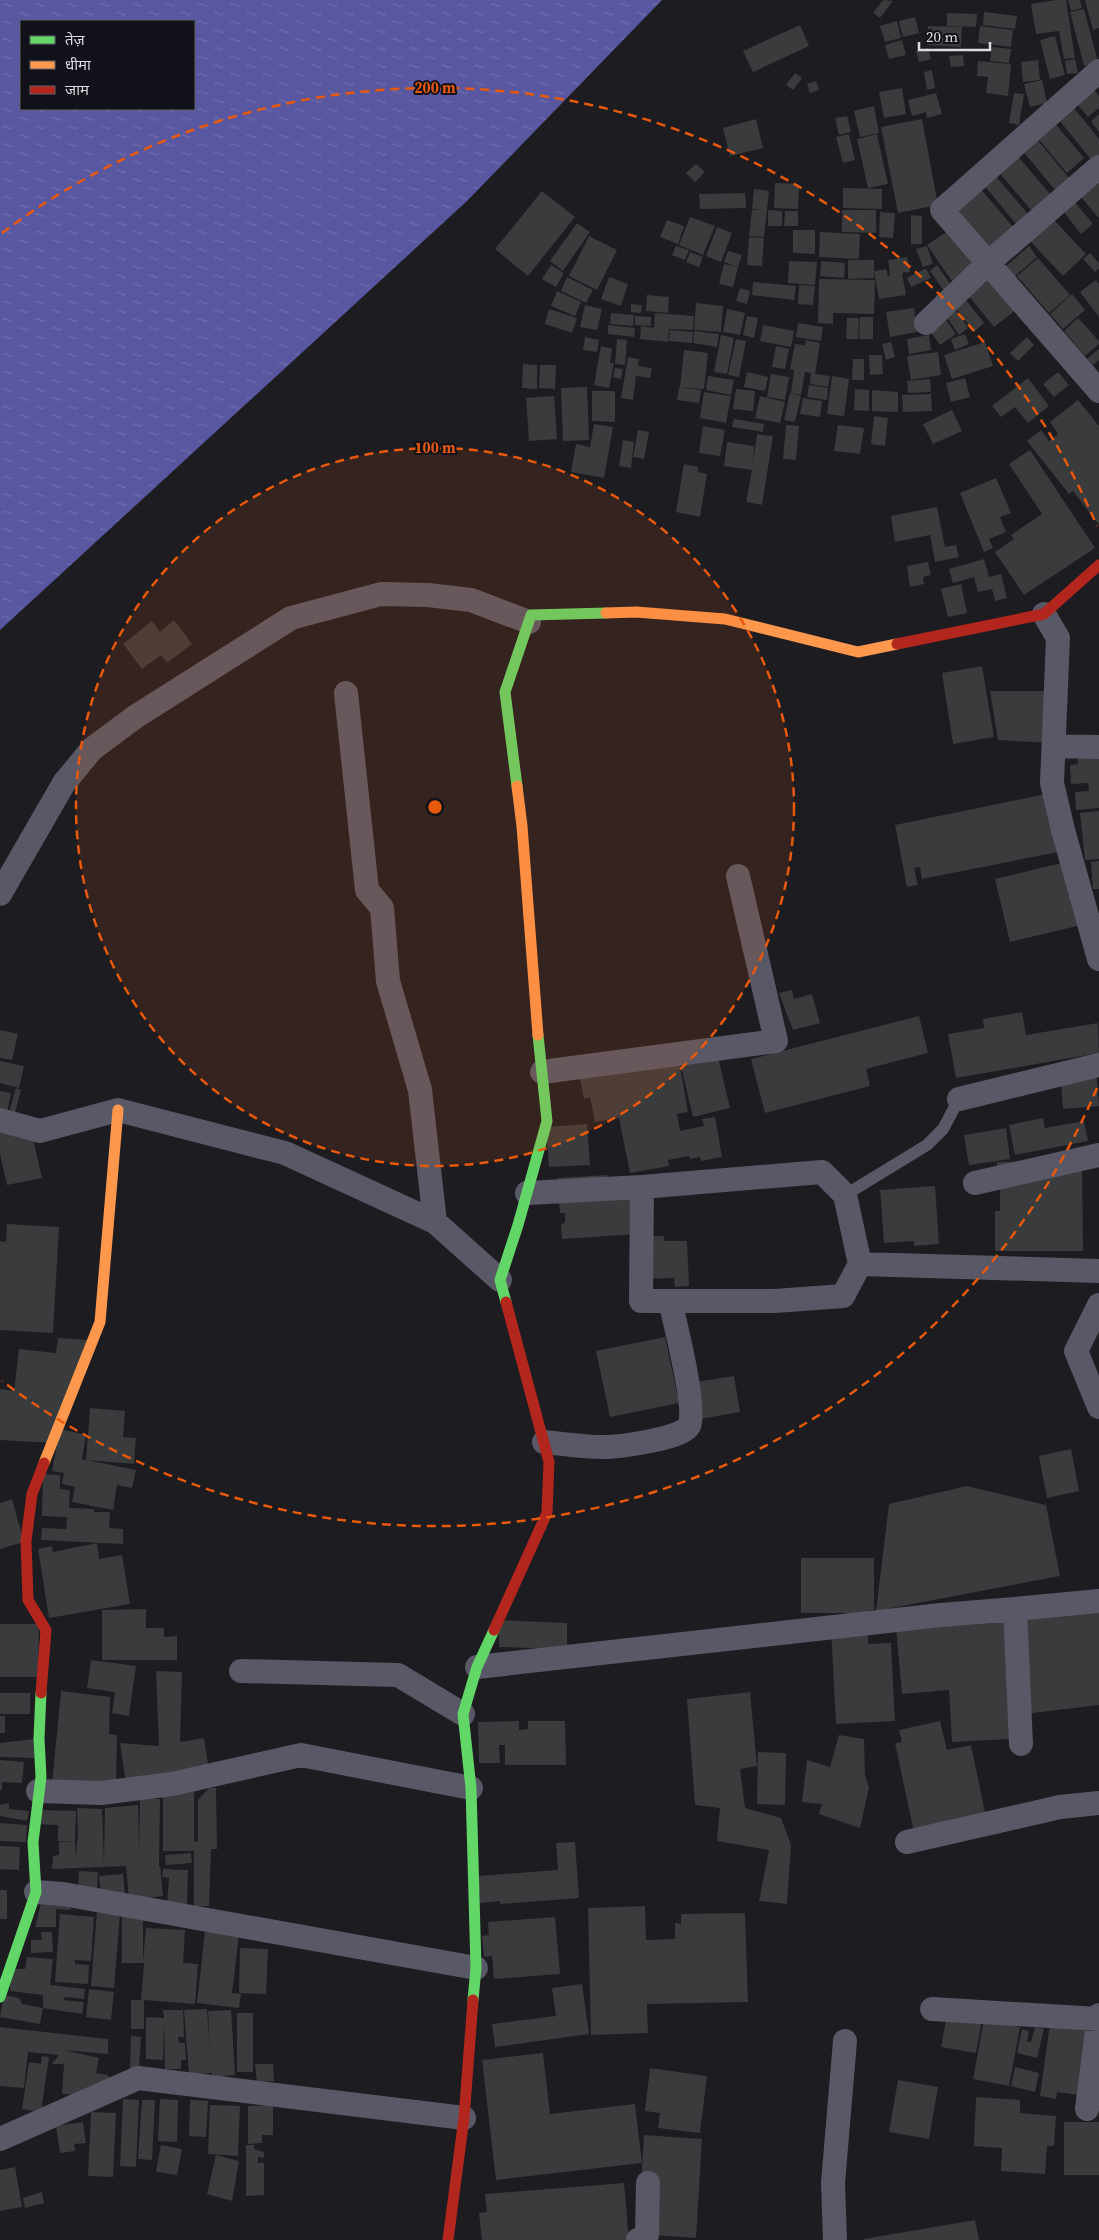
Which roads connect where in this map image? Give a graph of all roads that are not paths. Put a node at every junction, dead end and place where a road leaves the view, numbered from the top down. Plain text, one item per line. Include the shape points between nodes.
1 (1099, 71) edge
2 (1099, 167) edge
3 (988, 263) junction
4 (926, 323) dead end
5 (1095, 378) edge
6 (1099, 565) edge
7 (1044, 614) junction
8 (528, 622) junction
9 (346, 693) dead end
10 (1054, 746) junction
11 (1099, 747) edge
12 (738, 876) dead end
13 (0, 894) edge
14 (1099, 959) edge
15 (1099, 1065) edge
16 (542, 1072) junction
17 (959, 1099) joint
18 (118, 1110) junction
19 (0, 1120) edge
20 (1099, 1155) edge
21 (975, 1183) dead end
22 (642, 1187) junction
23 (527, 1193) junction
24 (845, 1195) junction
25 (435, 1222) junction
26 (860, 1264) junction
27 (1099, 1271) edge
28 (500, 1280) junction
29 (670, 1301) junction
30 (1099, 1305) edge
31 (1099, 1407) edge
32 (544, 1442) junction
33 (1099, 1601) edge
34 (1014, 1609) junction
35 (477, 1667) junction
36 (241, 1672) dead end
37 (464, 1714) junction
38 (1021, 1744) dead end
39 (470, 1788) junction
40 (38, 1791) junction
41 (1099, 1803) edge
42 (907, 1842) dead end
43 (36, 1892) junction
44 (6, 1965) edge
45 (476, 1968) junction
46 (0, 1997) edge
47 (932, 2008) dead end
48 (1098, 2018) edge
49 (845, 2041) dead end
50 (1087, 2109) dead end
51 (464, 2118) junction
52 (0, 2139) edge
53 (648, 2183) dead end
54 (448, 2240) edge
55 (638, 2240) edge
56 (835, 2240) edge

1 - 3 street via 942,210
2 - 3 street
3 - 4 street
3 - 5 street
6 - 7 street
7 - 8 street via 858,652 725,619 636,612 531,615
7 - 10 street via 1058,638
8 - 13 street via 471,600 381,594 290,618 135,717 92,749 64,783
8 - 16 street via 505,692 522,826
9 - 25 street via 367,890 382,908 388,981 420,1090
10 - 11 street
10 - 14 street via 1052,783
12 - 16 street via 776,1041
15 - 17 street
16 - 23 street via 548,1121
17 - 24 lane via 943,1130 927,1145
18 - 19 street via 40,1130
18 - 25 street via 285,1153
18 - 40 street via 100,1322 32,1494 26,1541 28,1600 46,1630 41,1668 38,1738 41,1777
20 - 21 street
22 - 23 street
22 - 24 street via 822,1172
22 - 29 street via 641,1301
23 - 28 street
24 - 26 street
25 - 28 street
26 - 27 street
26 - 29 street via 843,1296 774,1301
28 - 32 street
29 - 32 street via 690,1406 690,1423 686,1430 664,1438 609,1447
30 - 31 street via 1076,1351
32 - 35 street via 549,1462 547,1513
33 - 34 street
34 - 35 street
34 - 38 street
35 - 37 street
36 - 37 street via 398,1675
37 - 39 street
39 - 40 street via 301,1755 163,1785 101,1793
39 - 45 street
40 - 43 street via 32,1842
41 - 42 street via 1060,1807
43 - 44 street
43 - 45 street via 63,1894
44 - 46 street
45 - 51 street
47 - 48 street
48 - 50 street
49 - 56 street via 833,2183
51 - 52 street via 138,2078
51 - 54 street
53 - 55 street via 647,2235

